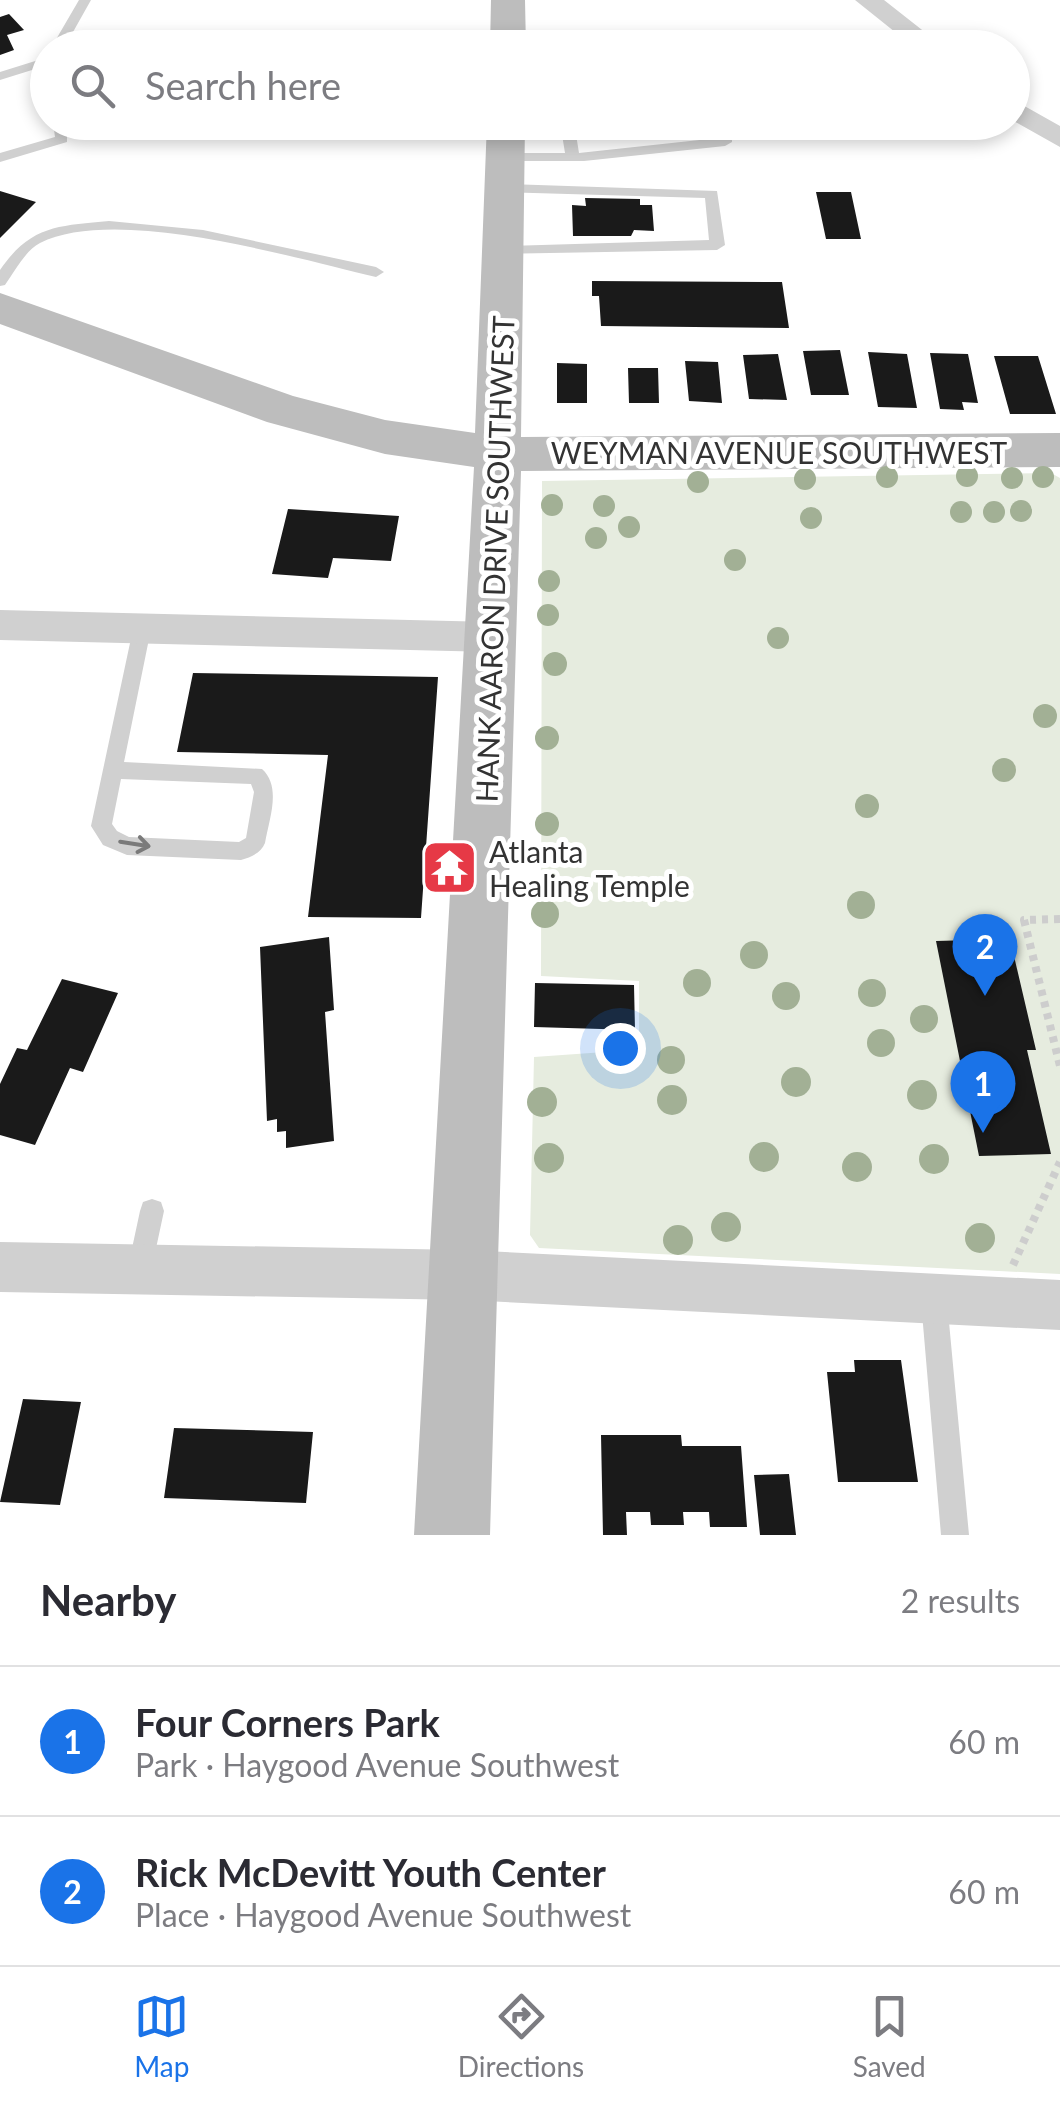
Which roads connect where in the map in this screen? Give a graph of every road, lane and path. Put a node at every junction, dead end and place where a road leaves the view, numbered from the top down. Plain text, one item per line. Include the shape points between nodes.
1 (85, 0) edge
2 (508, 0) edge
3 (868, 0) edge
4 (68, 30) edge
5 (508, 30) edge
6 (908, 30) edge
7 (30, 67) edge
8 (0, 76) edge
9 (1030, 119) edge
10 (1060, 139) edge
11 (59, 140) edge
12 (570, 140) edge
13 (725, 140) edge
14 (506, 156) edge
15 (573, 157) junction
16 (0, 158) edge
17 (504, 251) junction
18 (376, 272) dead end
19 (0, 281) edge
20 (0, 308) edge
21 (1060, 450) edge
22 (498, 454) junction
23 (0, 625) edge
24 (142, 629) junction
25 (493, 637) junction
26 (112, 770) junction
27 (1060, 919) edge
28 (1060, 1066) edge
29 (1060, 1162) edge
30 (152, 1210) dead end
31 (0, 1267) edge
32 (140, 1270) junction
33 (465, 1275) junction
34 (1015, 1277) dead end
35 (934, 1298) junction
36 (1060, 1305) edge
37 (452, 1535) edge
38 (955, 1535) edge

1 - 4 lane
2 - 5 main road
3 - 6 street
7 - 8 lane
9 - 10 street
11 - 16 lane
12 - 15 lane
13 - 15 lane
14 - 15 lane
14 - 17 main road, HANK AARON DRIVE SOUTHWEST
14 - 17 lane via 712,194 718,245
17 - 22 main road, HANK AARON DRIVE SOUTHWEST
18 - 19 lane via 176,230 87,226 32,241
20 - 22 main road, WEYMAN AVENUE SOUTHWEST via 283,410 385,437
21 - 22 main road, WEYMAN AVENUE SOUTHWEST
22 - 25 main road, HANK AARON DRIVE SOUTHWEST
23 - 24 street
24 - 25 street
24 - 26 lane
25 - 33 main road, HANK AARON DRIVE SOUTHWEST
26 -> 26 lane via 101,826 110,838 127,846 242,851 255,844 264,792 255,775
27 - 28 path via 1024,920
29 - 34 path via 1012,1258
30 - 32 lane
31 - 32 street
32 - 33 street
33 - 35 street
33 - 37 main road, HANK AARON DRIVE SOUTHWEST
35 - 36 street
35 - 38 lane

